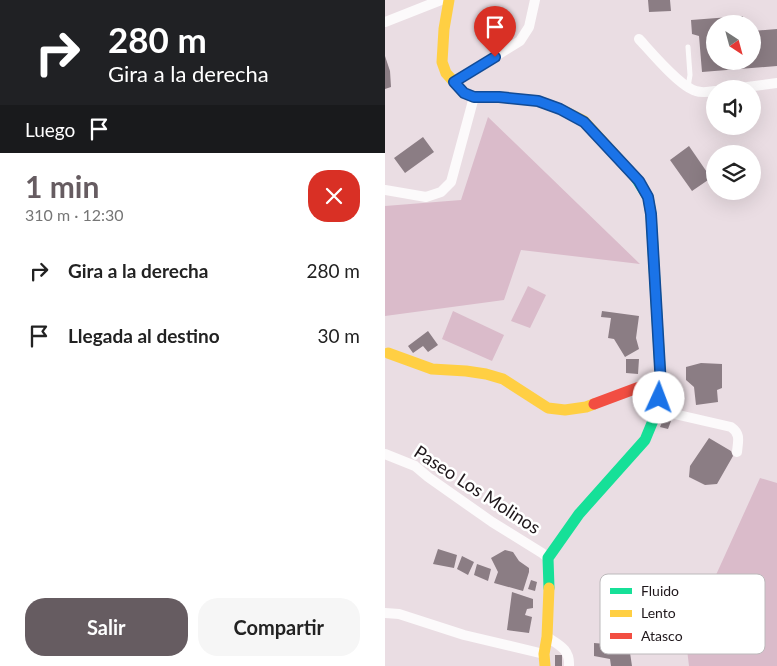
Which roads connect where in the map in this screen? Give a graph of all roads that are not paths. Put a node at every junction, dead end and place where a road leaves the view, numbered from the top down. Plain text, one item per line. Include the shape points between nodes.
1 (441, 0) edge
2 (449, 0) edge
3 (535, 0) edge
4 (385, 22) edge
5 (639, 39) dead end
6 (688, 47) dead end
7 (454, 82) junction
8 (777, 83) edge
9 (761, 85) edge
10 (688, 88) junction
11 (706, 92) edge
12 (474, 97) junction
13 (385, 190) edge
14 (388, 353) dead end
15 (661, 380) junction
16 (657, 411) junction
17 (737, 452) dead end
18 (385, 454) edge
19 (548, 558) junction
20 (385, 613) edge
21 (547, 637) junction
22 (544, 654) junction
23 (545, 666) edge
24 (569, 666) edge

1 - 4 street
2 - 7 street via 442,62
3 - 7 street via 529,27 520,41
5 - 10 street
6 - 10 lane
7 - 12 street via 464,93
8 - 9 street
10 - 11 street
12 - 13 street via 451,182 441,192 426,197
12 - 15 street, Paseo Los Molinos via 538,101 560,109 584,122 639,181 648,197 651,214
14 - 15 street via 432,369 486,374 503,379 548,408 565,410 586,407
15 - 16 street, Paseo Los Molinos
16 - 17 street via 731,427 739,437
16 - 19 street, Paseo Los Molinos via 645,440 579,514
18 - 19 street, Paseo Los Molinos via 415,466
19 - 21 street, Paseo Los Molinos
20 - 22 street via 399,614 464,635
21 - 22 street, Paseo Los Molinos
21 - 24 street via 565,649
22 - 23 street, Paseo Los Molinos

